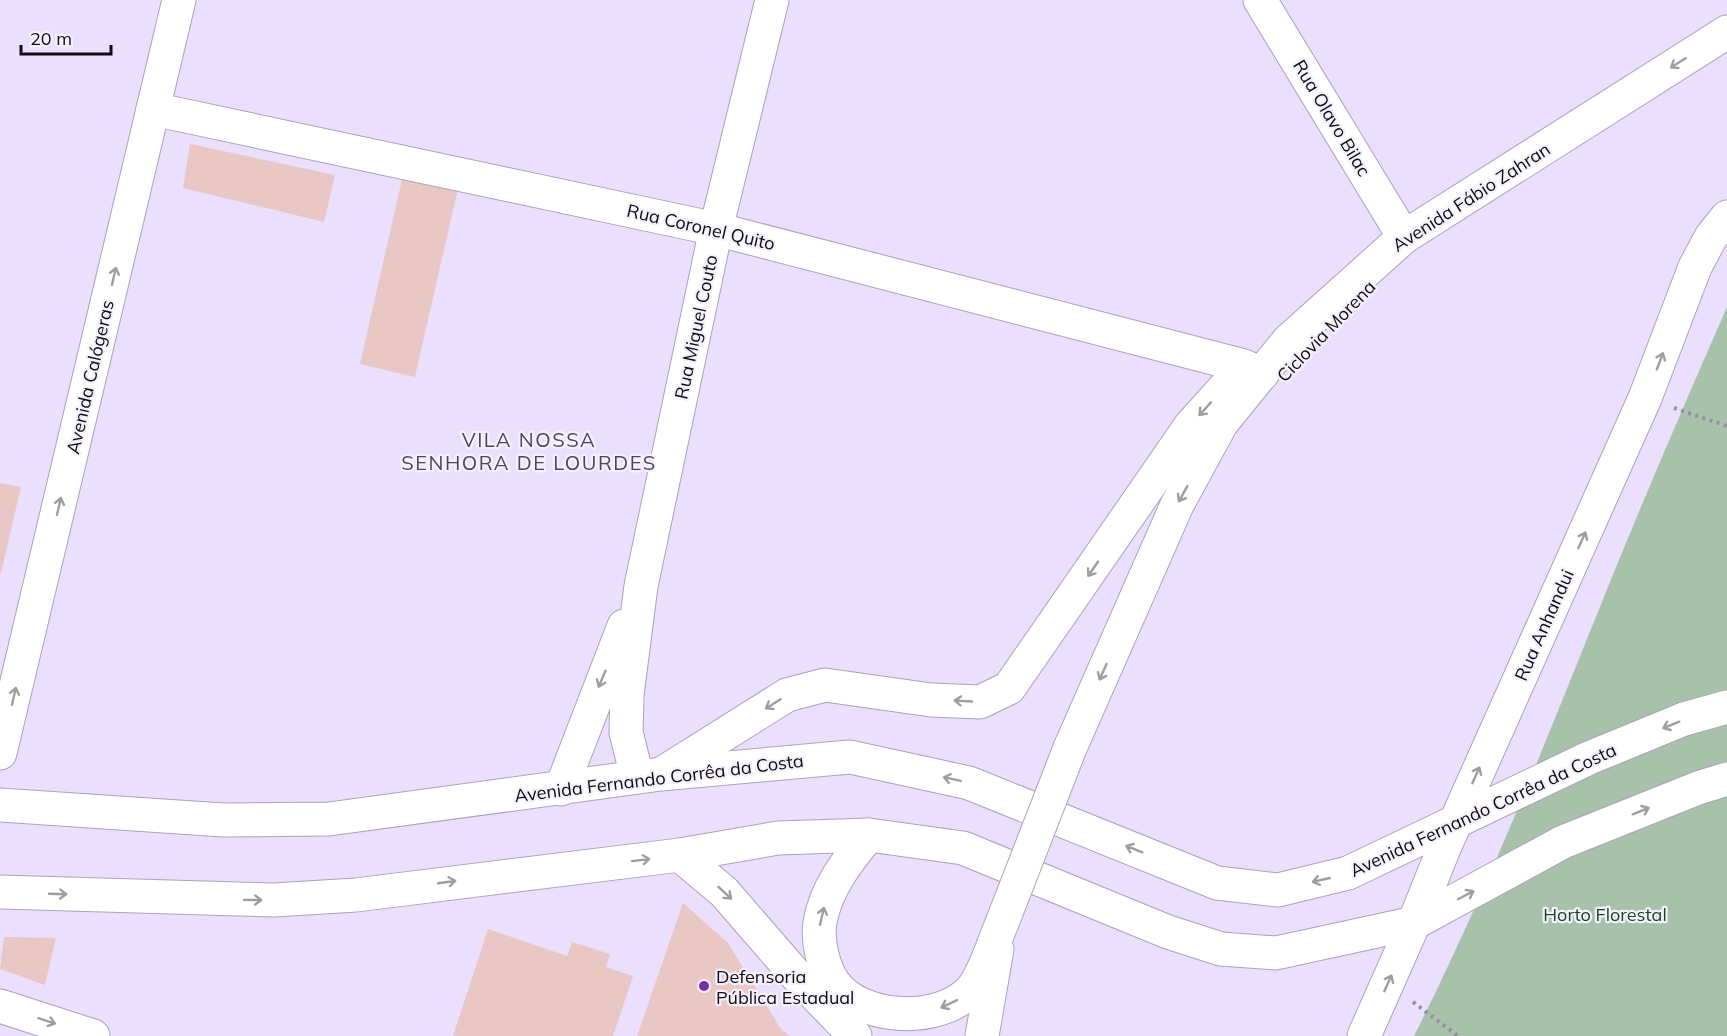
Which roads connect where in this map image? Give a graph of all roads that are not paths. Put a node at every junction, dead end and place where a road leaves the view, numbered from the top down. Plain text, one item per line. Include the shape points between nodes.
1 (179, 0) edge
2 (772, 0) edge
3 (1260, 0) edge
4 (1727, 32) edge
5 (153, 109) junction
6 (1727, 217) edge
7 (716, 229) junction
8 (1404, 237) junction
9 (1253, 370) junction
10 (641, 586) junction
11 (1727, 706) edge
12 (0, 753) edge
13 (649, 776) junction
14 (1727, 779) edge
15 (561, 789) junction
16 (0, 804) edge
17 (1456, 821) junction
18 (869, 835) junction
19 (680, 855) junction
20 (0, 892) edge
21 (1002, 923) junction
22 (1414, 923) junction
23 (0, 1006) edge
24 (93, 1036) edge
25 (855, 1036) edge
26 (982, 1036) edge
27 (1364, 1036) edge

1 - 5 main road, Avenida Calógeras
2 - 7 main road, Rua Miguel Couto
3 - 8 main road, Rua Olavo Bilac
4 -> 8 main road, Avenida Fábio Zahran
5 - 7 main road, Rua Coronel Quito
12 -> 5 main road, Avenida Calógeras
17 -> 6 main road, Rua Anhandui via 1646,398 1695,267
7 - 9 main road, Rua Coronel Quito
7 - 10 main road, Rua Miguel Couto
8 - 9 main road, Avenida Fábio Zahran
9 -> 13 main road via 1191,425 1009,688 980,702 931,700 825,685 787,695
9 -> 21 main road, bridge via 1177,505 1070,748
10 - 13 main road, Rua Miguel Couto via 626,732
10 -> 15 main road, Rua Miguel Couto
11 -> 17 main road, Avenida Fernando Corrêa da Costa via 1589,758
13 - 15 main road, Avenida Fernando Corrêa da Costa
17 -> 13 main road, Avenida Fernando Corrêa da Costa via 1348,873 1278,890 1217,883 969,783 850,758
22 -> 14 main road via 1563,842
15 - 16 main road, Avenida Fernando Corrêa da Costa via 328,819 223,820
17 - 22 main road, Rua Anhandui
18 - 19 main road via 778,838
21 -> 18 main road via 973,988 946,1006 916,1015 857,1002 834,984 821,954 820,923 837,878
18 - 22 main road via 963,848 1168,932 1221,949 1276,953
20 -> 19 main road via 274,900 356,895
19 -> 25 main road via 724,892
21 - 26 main road
27 -> 22 main road, Rua Anhandui
23 -> 24 main road

